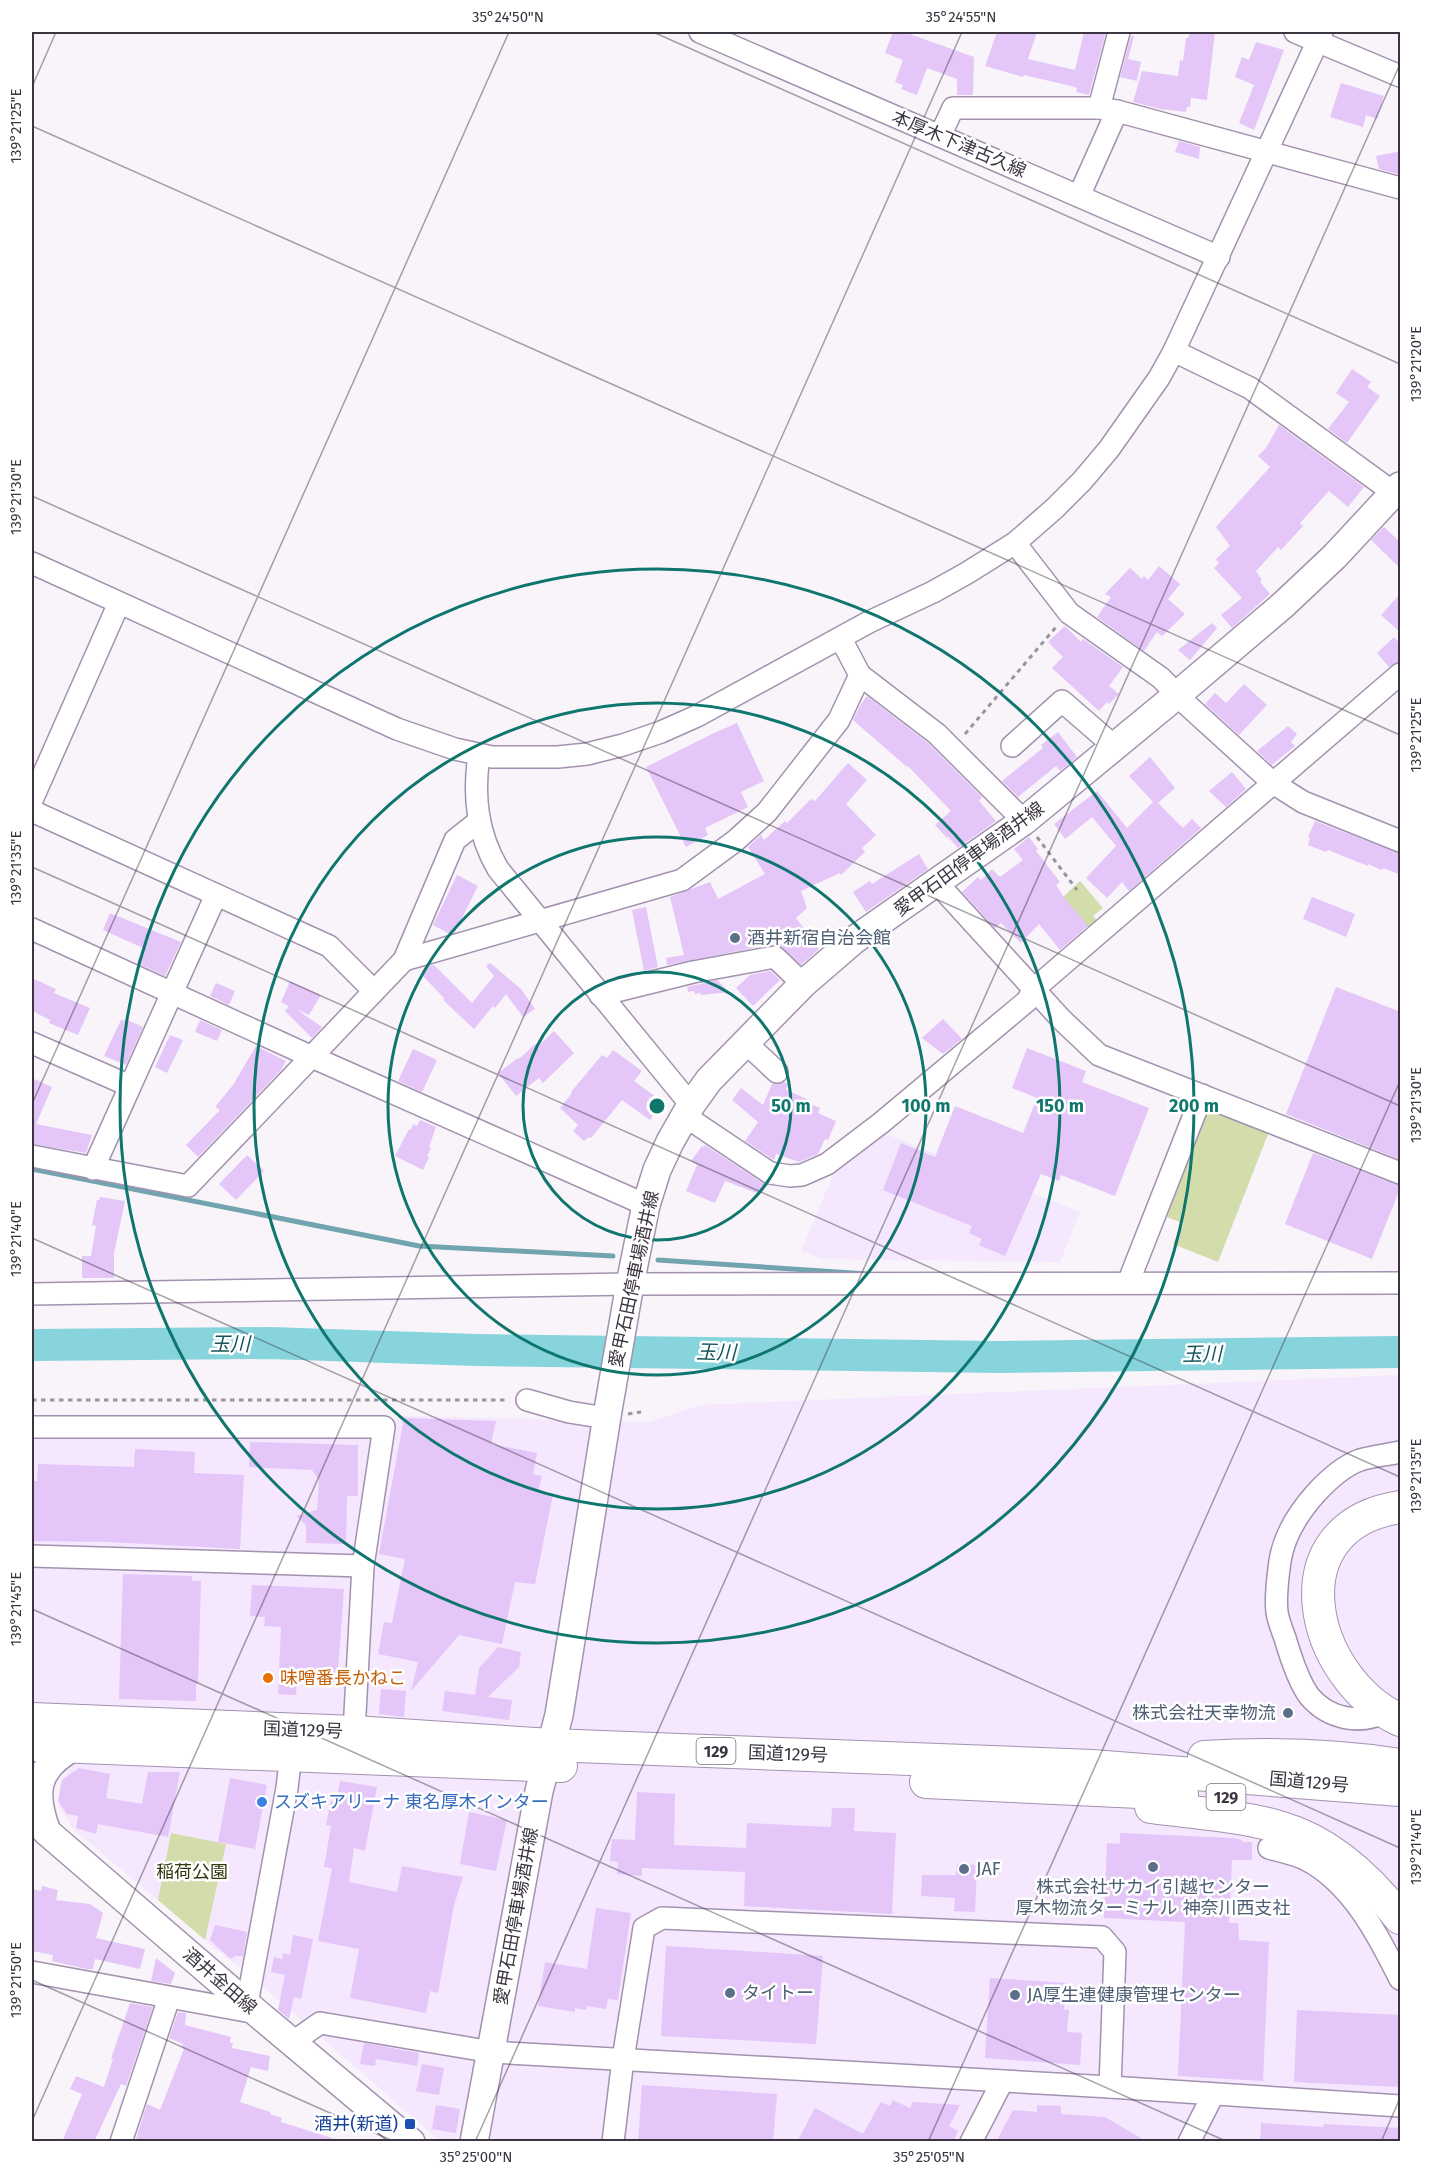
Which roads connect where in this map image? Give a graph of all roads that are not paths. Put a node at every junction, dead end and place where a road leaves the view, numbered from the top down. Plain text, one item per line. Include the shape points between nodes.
1 (700, 32) edge
2 (1119, 32) edge
3 (1295, 32) edge
4 (1320, 36) edge
5 (741, 40) edge
6 (1401, 76) edge
7 (1108, 109) junction
8 (940, 136) junction
9 (1267, 152) junction
10 (1401, 188) edge
11 (1079, 196) junction
12 (1219, 257) junction
13 (1174, 351) junction
14 (1397, 489) edge
15 (1015, 543) junction
16 (32, 563) edge
17 (119, 603) junction
18 (841, 639) junction
19 (1401, 674) edge
20 (860, 675) junction
21 (1177, 695) junction
22 (1012, 746) dead end
23 (1115, 747) junction
24 (479, 755) junction
25 (1273, 783) junction
26 (32, 800) edge
27 (32, 812) edge
28 (478, 821) junction
29 (1024, 821) junction
30 (1401, 841) edge
31 (937, 884) junction
32 (216, 895) junction
33 (539, 921) junction
34 (32, 929) edge
35 (404, 960) junction
36 (803, 984) junction
37 (1034, 989) junction
38 (374, 992) junction
39 (173, 994) junction
40 (600, 995) junction
41 (745, 1042) junction
42 (32, 1043) edge
43 (312, 1057) junction
44 (777, 1072) dead end
45 (130, 1086) junction
46 (1202, 1095) junction
47 (688, 1111) junction
48 (32, 1156) edge
49 (93, 1169) junction
50 (1401, 1173) edge
51 (646, 1205) junction
52 (1128, 1283) junction
53 (1401, 1283) edge
54 (32, 1294) edge
55 (628, 1296) junction
56 (527, 1400) road end
57 (616, 1413) junction
58 (32, 1427) edge
59 (1401, 1452) edge
60 (1401, 1507) edge
61 (32, 1556) edge
62 (363, 1566) junction
63 (1393, 1716) edge
64 (32, 1719) edge
65 (354, 1732) junction
66 (32, 1744) edge
67 (75, 1746) junction
68 (291, 1754) junction
69 (549, 1755) junction
70 (1401, 1765) edge
71 (1092, 1766) junction
72 (1051, 1787) junction
73 (1401, 1790) edge
74 (1401, 1811) edge
75 (39, 1824) edge
76 (1269, 1848) dead end
77 (1401, 1918) edge
78 (32, 1972) edge
79 (1401, 1978) edge
80 (169, 1998) junction
81 (252, 2008) junction
82 (293, 2042) junction
83 (492, 2052) junction
84 (623, 2059) junction
85 (1002, 2082) junction
86 (1110, 2087) junction
87 (1213, 2094) junction
88 (1401, 2106) edge
89 (121, 2142) edge
90 (411, 2142) edge
91 (474, 2142) edge
92 (614, 2142) edge
93 (971, 2142) edge
94 (1189, 2142) edge

1 - 5 street, 本厚木下津古久線
2 - 7 street
3 - 4 street
4 - 6 street
4 - 9 street
5 - 8 street, 本厚木下津古久線
7 - 8 street via 952,108
7 - 9 street
7 - 11 street
8 - 11 street, 本厚木下津古久線
9 - 10 street
9 - 12 street
11 - 12 street, 本厚木下津古久線
12 - 13 street
13 - 14 street via 1250,388
13 - 15 street via 1109,449 1055,508
14 - 21 main road, 愛甲石田停車場酒井線 via 1284,604
15 - 18 street via 967,573
15 - 21 street via 1069,613 1161,678
16 - 17 street
17 - 24 street via 397,729
17 - 26 street
18 - 20 street
18 - 24 street via 697,716 623,746 558,757
19 - 25 street
20 - 29 street via 937,734
20 - 33 street via 839,720 766,812 735,841 682,880
21 - 23 main road, 愛甲石田停車場酒井線
21 - 25 street
22 - 23 street via 1062,701
23 - 29 main road, 愛甲石田停車場酒井線
24 - 28 street
25 - 30 street via 1303,802
25 - 37 street
27 - 32 street
28 - 33 street via 498,869
28 - 35 street via 455,840
29 - 31 main road, 愛甲石田停車場酒井線
31 - 36 main road, 愛甲石田停車場酒井線 via 854,940
31 - 37 street
32 - 38 street via 329,946
32 - 39 street
33 - 35 street
33 - 40 street
34 - 39 street
35 - 38 street
36 - 40 street via 775,957
36 - 41 main road, 愛甲石田停車場酒井線
37 - 46 street via 1099,1055
37 - 47 street via 1028,1001 881,1123 827,1164 802,1175 763,1170
38 - 43 street
39 - 43 street
39 - 45 street
40 - 47 street
41 - 44 street
41 - 47 main road, 愛甲石田停車場酒井線 via 709,1080
42 - 45 street
43 - 49 street via 188,1186
43 - 51 street
45 - 49 street
46 - 50 street
46 - 52 street
47 - 51 main road, 愛甲石田停車場酒井線 via 657,1170
48 - 49 street
51 - 55 main road, 愛甲石田停車場酒井線
52 - 53 street
52 - 55 street
54 - 55 street via 329,1288
55 - 57 main road, 愛甲石田停車場酒井線
56 - 57 street via 569,1412
57 - 69 main road, 愛甲石田停車場酒井線
58 - 62 street via 384,1427
59 - 63 street via 1360,1460 1343,1469 1294,1521 1283,1549 1277,1612 1289,1653 1309,1695 1320,1707 1354,1720
60 - 63 highway via 1368,1516 1339,1538 1323,1564 1318,1587 1322,1628 1339,1664 1361,1693
61 - 62 street
62 - 65 street
64 - 65 highway, 国道129号 / 129
65 - 69 highway, 国道129号 / 129
66 - 67 highway, 国道129号 / 129
67 - 68 highway, 国道129号 / 129
67 - 75 main road via 60,1754 42,1776 38,1788
68 - 69 highway, 国道129号 / 129
68 - 81 street
69 - 71 highway, 国道129号 / 129
69 - 72 highway, 国道129号 / 129
69 - 83 main road, 愛甲石田停車場酒井線 via 539,1791
70 - 71 highway via 1316,1756 1249,1755
71 - 73 highway, 国道129号 / 129
72 - 74 highway, 国道129号 / 129
72 - 77 highway via 1261,1823 1300,1834 1335,1854
75 - 81 main road, 酒井金田線
76 - 79 street via 1303,1858 1332,1879 1367,1919
78 - 80 street
80 - 81 street
80 - 89 street
81 - 82 main road, 酒井金田線
82 - 83 street via 320,2023
82 - 90 main road, 酒井金田線
83 - 84 street
83 - 91 main road, 愛甲石田停車場酒井線
84 - 85 street
84 - 86 street via 644,1928 663,1918 1102,1937 1115,1952
84 - 92 street
85 - 86 street
85 - 93 street
86 - 87 street
87 - 88 street
87 - 94 street

